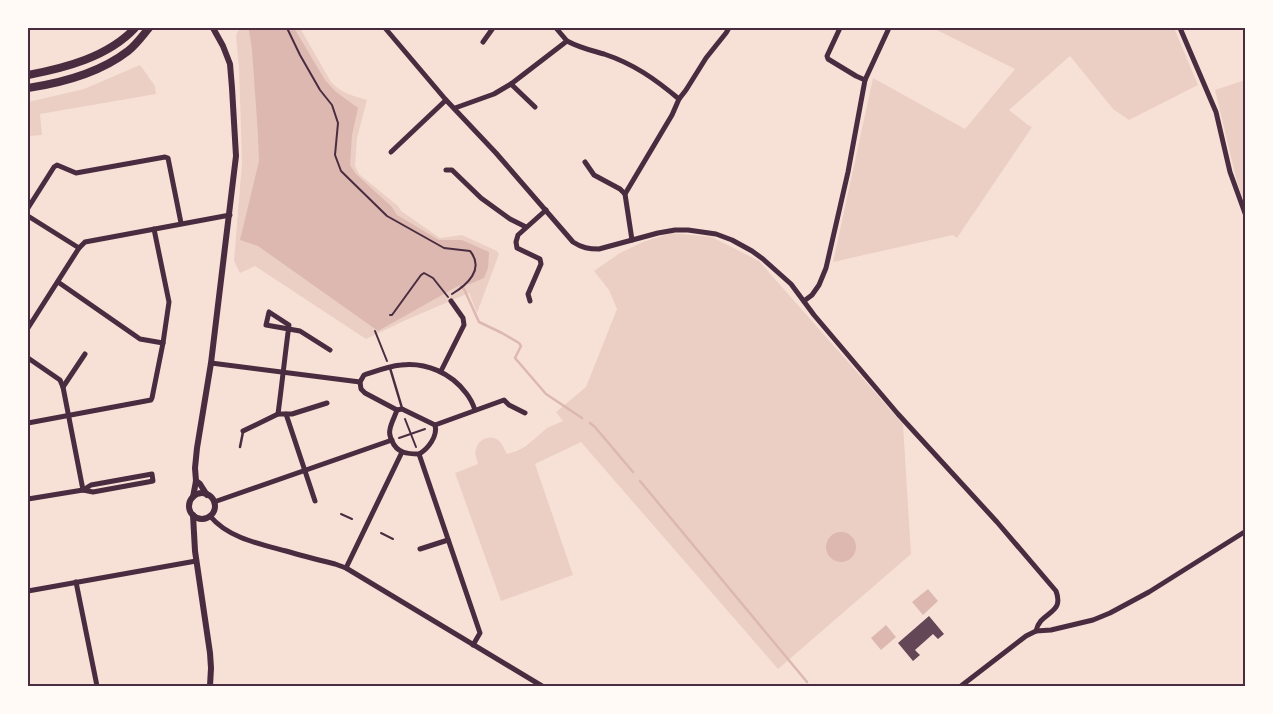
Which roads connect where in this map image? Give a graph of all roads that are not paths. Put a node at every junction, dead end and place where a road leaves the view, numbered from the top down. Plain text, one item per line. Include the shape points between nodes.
1 (135, 28) edge
2 (148, 28) edge
3 (213, 28) edge
4 (385, 28) edge
5 (493, 28) edge
6 (556, 28) edge
7 (729, 28) edge
8 (840, 28) edge
9 (889, 28) edge
10 (1180, 28) edge
11 (567, 41) junction
12 (483, 42) dead end
13 (28, 75) edge
14 (865, 80) junction
15 (511, 84) junction
16 (28, 88) edge
17 (678, 99) junction
18 (446, 100) junction
19 (535, 107) dead end
20 (454, 108) junction
21 (391, 152) dead end
22 (585, 162) dead end
23 (446, 170) dead end
24 (625, 194) junction
25 (28, 208) edge
26 (546, 210) junction
27 (230, 215) junction
28 (28, 216) edge
29 (1246, 216) edge
30 (181, 223) junction
31 (526, 227) junction
32 (154, 229) junction
33 (632, 240) junction
34 (79, 248) junction
35 (58, 282) junction
36 (449, 298) road end
37 (530, 301) dead end
38 (804, 301) junction
39 (28, 326) edge
40 (289, 328) junction
41 (163, 343) junction
42 (330, 350) dead end
43 (85, 354) dead end
44 (28, 358) edge
45 (210, 363) junction
46 (390, 368) junction
47 (283, 372) junction
48 (441, 372) junction
49 (360, 382) junction
50 (63, 386) junction
51 (327, 403) dead end
52 (400, 410) junction
53 (475, 410) junction
54 (525, 413) dead end
55 (278, 414) junction
56 (286, 414) junction
57 (68, 415) junction
58 (28, 423) edge
59 (435, 425) junction
60 (243, 431) joint
61 (392, 440) junction
62 (240, 447) dead end
63 (402, 452) junction
64 (419, 454) junction
65 (304, 471) junction
66 (196, 481) junction
67 (83, 490) junction
68 (207, 495) junction
69 (194, 497) junction
70 (28, 499) edge
71 (214, 502) junction
72 (315, 502) dead end
73 (193, 515) junction
74 (207, 518) junction
75 (1246, 531) edge
76 (194, 532) junction
77 (448, 540) junction
78 (420, 549) dead end
79 (196, 561) junction
80 (346, 568) junction
81 (76, 582) junction
82 (28, 591) edge
83 (1036, 632) junction
84 (473, 645) junction
85 (97, 686) edge
86 (210, 686) edge
87 (542, 686) edge
88 (962, 686) edge

1 - 13 main road via 103,51 74,64
2 - 16 main road via 129,50 108,63 81,75
3 - 27 street via 230,64 236,156
4 - 18 street
5 - 12 street
6 - 11 street
7 - 17 street
8 - 14 street via 828,59
9 - 14 street
10 - 29 street via 1216,112 1230,172
11 - 15 street
11 - 17 street via 639,69
14 - 38 street via 826,268 819,285
15 - 19 street
15 - 20 street via 494,94
17 - 24 street via 672,116
18 - 20 street
18 - 21 street
20 - 26 street
22 - 24 street via 594,174
23 - 31 street via 452,170 481,198
24 - 33 street
25 - 30 street via 54,167 76,173 165,157 168,158
26 - 31 street
26 - 33 street via 580,247 599,249
27 - 30 street
27 - 45 street
28 - 34 street
30 - 32 street
31 - 37 street via 518,235 517,248 540,259 541,264 528,294
32 - 34 street via 85,242
32 - 41 street via 169,302
33 - 38 street via 676,230 716,234 763,259 791,284
34 - 35 street
35 - 39 street
35 - 41 street via 140,339
36 - 48 street via 463,318 464,325
38 - 83 street via 898,414 1056,591 1058,606 1037,626
40 - 40 street via 266,325 269,312 289,325
40 - 42 street via 300,331
40 - 47 street
41 - 57 street via 151,400
43 - 50 street
44 - 50 street via 60,380
45 - 47 street
45 - 66 street via 197,448
46 - 48 street via 417,365
46 - 49 street via 364,375
46 - 52 lane
47 - 49 street
47 - 55 street
48 - 53 street via 467,393
49 - 52 street via 366,393
50 - 57 street
51 - 56 street
52 - 59 street
52 - 61 street via 390,431
53 - 54 street via 504,400
53 - 59 street
55 - 56 street
55 - 60 street
56 - 65 street
57 - 58 street
57 - 67 street
59 - 64 street via 433,438
60 - 62 lane
61 - 63 street
61 - 65 street
63 - 64 street
63 - 80 street
64 - 77 street
65 - 71 street
65 - 72 street
66 - 68 street
66 - 69 street
67 - 67 street via 94,492 153,481 152,474 91,485
67 - 70 street
68 - 69 street
68 - 71 street
69 - 73 street via 189,506
71 - 74 street via 214,510
73 - 74 street via 198,519
73 - 76 street
74 - 76 street
74 - 80 street via 263,545
75 - 83 street via 1110,613 1093,620
76 - 79 street
77 - 78 street
77 - 84 street via 480,633
79 - 81 street
79 - 86 street via 210,654
80 - 84 street
81 - 82 street
81 - 85 street
83 - 88 street via 1026,636
84 - 87 street

